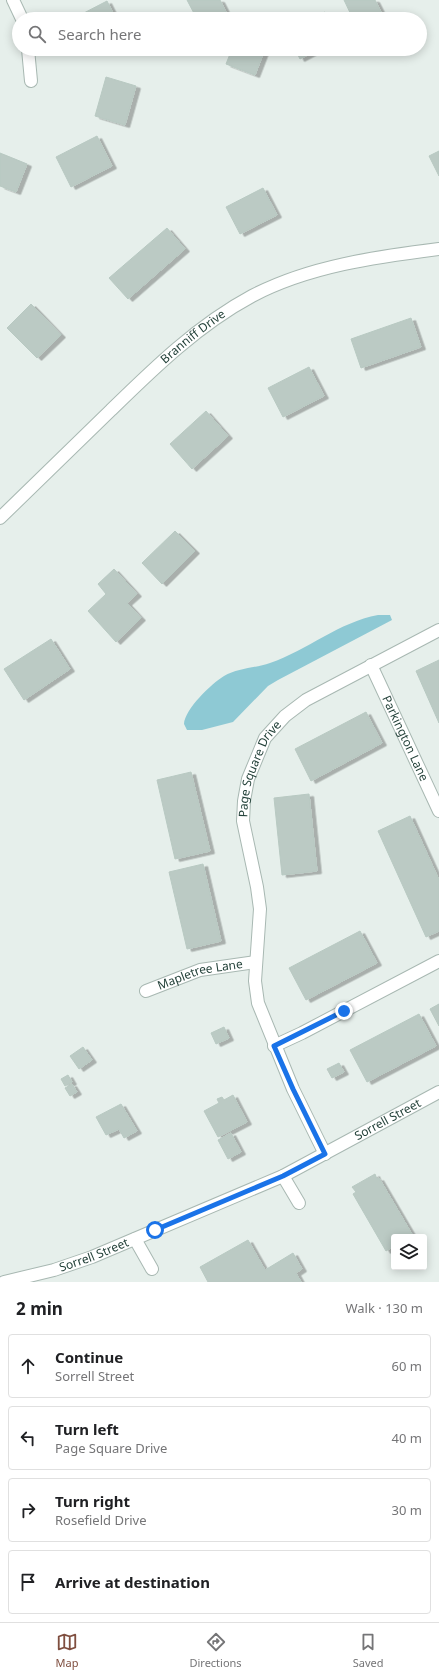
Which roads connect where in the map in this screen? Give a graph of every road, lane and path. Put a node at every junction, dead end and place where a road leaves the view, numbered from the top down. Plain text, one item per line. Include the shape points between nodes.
1 (13, 0) edge
2 (19, 12) edge
3 (29, 56) edge
4 (31, 81) dead end
5 (439, 249) edge
6 (0, 518) edge
7 (439, 630) edge
8 (371, 665) junction
9 (439, 811) edge
10 (439, 961) edge
11 (256, 962) junction
12 (146, 991) dead end
13 (274, 1046) junction
14 (439, 1092) edge
15 (325, 1154) junction
16 (283, 1176) junction
17 (299, 1203) dead end
18 (135, 1239) junction
19 (152, 1269) dead end
20 (4, 1282) edge

1 - 2 street
3 - 4 street
5 - 6 street, Branniff Drive via 348,263 290,280 233,307 186,340
7 - 8 street, Page Square Drive
8 - 9 street, Parkington Lane
8 - 11 street, Page Square Drive via 306,700 285,716 266,738 254,762 248,779 243,821 259,906
10 - 13 street
11 - 12 street, Mapletree Lane via 200,970
11 - 13 street, Page Square Drive via 258,1004
13 - 15 street, Page Square Drive
14 - 15 street, Sorrell Street
15 - 16 street, Sorrell Street
16 - 17 street
16 - 18 street, Sorrell Street
18 - 19 street
18 - 20 street, Sorrell Street via 54,1270

